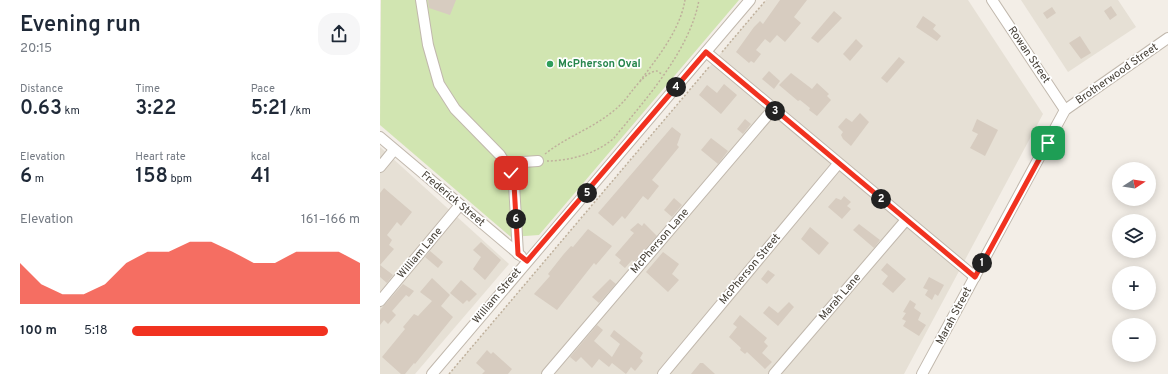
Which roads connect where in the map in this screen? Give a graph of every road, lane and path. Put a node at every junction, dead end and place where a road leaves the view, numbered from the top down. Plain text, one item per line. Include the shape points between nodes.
1 (421, 0) edge
2 (685, 0) edge
3 (699, 0) edge
4 (750, 0) edge
5 (766, 0) edge
6 (992, 0) edge
7 (1168, 38) edge
8 (706, 52) junction
9 (715, 60) junction
10 (664, 75) junction
11 (634, 89) junction
12 (773, 109) junction
13 (1065, 110) junction
14 (380, 137) edge
15 (394, 150) junction
16 (538, 161) junction
17 (507, 163) junction
18 (838, 164) junction
19 (380, 166) edge
20 (460, 205) junction
21 (906, 220) junction
22 (518, 254) junction
23 (527, 261) junction
24 (975, 277) junction
25 (380, 301) edge
26 (432, 374) edge
27 (449, 374) edge
28 (547, 374) edge
29 (663, 374) edge
30 (774, 374) edge
31 (922, 374) edge

1 - 17 street via 428,45 439,84 455,109
2 - 11 path via 670,39
3 - 10 path via 687,35
4 - 8 street, William Street
5 - 9 path
6 - 13 street, Rowan Street
7 - 13 street, Brotherwood Street
8 - 9 street
8 - 23 street, William Street
9 - 12 street
9 - 27 path
10 - 11 path via 653,71
10 - 16 path via 609,142 570,158
11 - 16 path via 599,123 559,143
12 - 18 street
12 - 28 street, McPherson Lane
13 - 24 street, Marah Street
14 - 15 street, Frederick Street
15 - 19 street
15 - 20 street, Frederick Street
16 - 17 street
17 - 22 street via 514,184
18 - 21 street
18 - 29 street, McPherson Street
20 - 22 street, Frederick Street
20 - 25 street, William Lane
21 - 24 street
21 - 30 street, Marah Lane
22 - 23 street, Frederick Street
23 - 26 street, William Street
24 - 31 street, Marah Street

